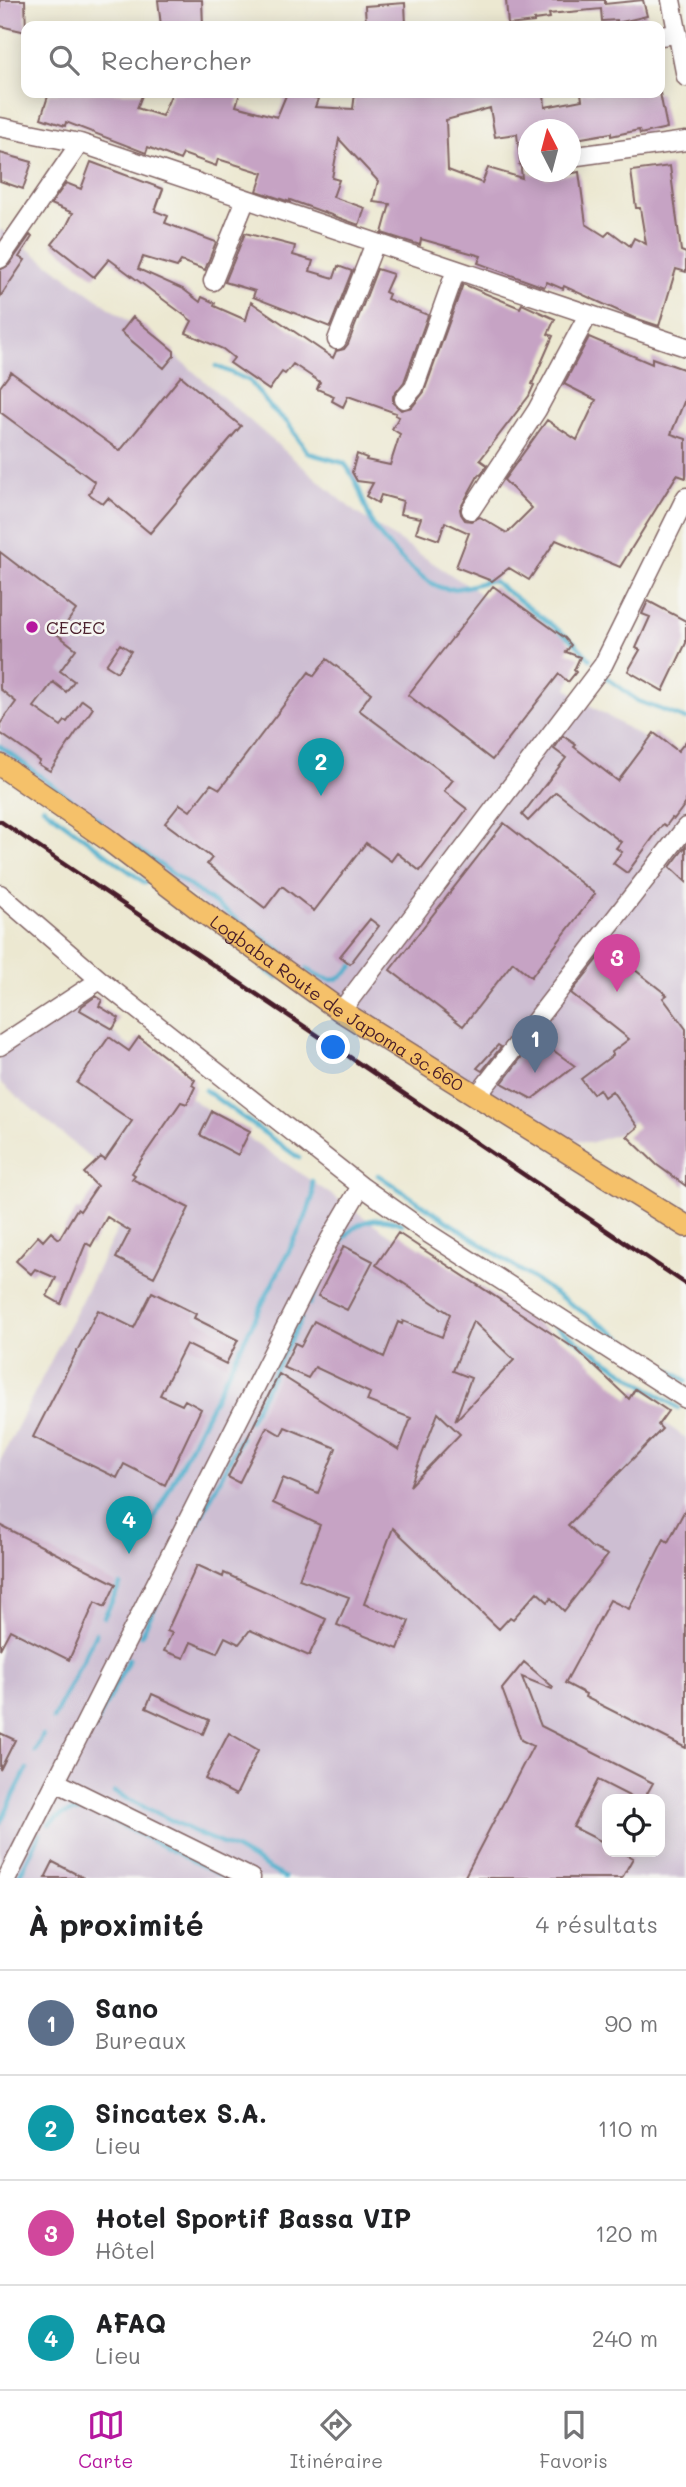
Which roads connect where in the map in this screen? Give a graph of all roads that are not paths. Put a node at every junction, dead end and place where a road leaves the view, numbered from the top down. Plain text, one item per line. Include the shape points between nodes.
1 (671, 0) edge
2 (669, 35) edge
3 (686, 77) edge
4 (0, 127) edge
5 (686, 141) edge
6 (80, 143) junction
7 (581, 155) edge
8 (246, 199) junction
9 (375, 243) junction
10 (0, 259) edge
11 (456, 270) junction
12 (213, 281) dead end
13 (588, 315) junction
14 (337, 340) dead end
15 (686, 348) edge
16 (404, 399) dead end
17 (686, 497) edge
18 (471, 510) dead end
19 (0, 765) edge
20 (686, 827) edge
21 (0, 894) edge
22 (100, 980) junction
23 (341, 1011) junction
24 (0, 1046) edge
25 (477, 1096) junction
26 (361, 1186) junction
27 (686, 1226) edge
28 (686, 1399) edge
29 (56, 1782) junction
30 (7, 1878) edge
31 (251, 1878) edge

1 - 2 street
2 - 3 street
4 - 6 street
5 - 7 street
6 - 8 street
6 - 10 street
8 - 9 street
8 - 12 street
9 - 11 street
9 - 14 street
11 - 13 street
11 - 16 street via 419,376
13 - 15 street
13 - 18 street via 537,410
17 - 23 street via 603,665
19 - 23 main road, Logbaba Route de Japoma 3c.660
20 - 25 street
21 - 22 street
22 - 24 street
22 - 26 street
23 - 25 main road, Logbaba Route de Japoma 3c.660
25 - 27 main road, Logbaba Route de Japoma 3c.660
26 - 28 street
26 - 29 street via 318,1262
29 - 30 street
29 - 31 street

